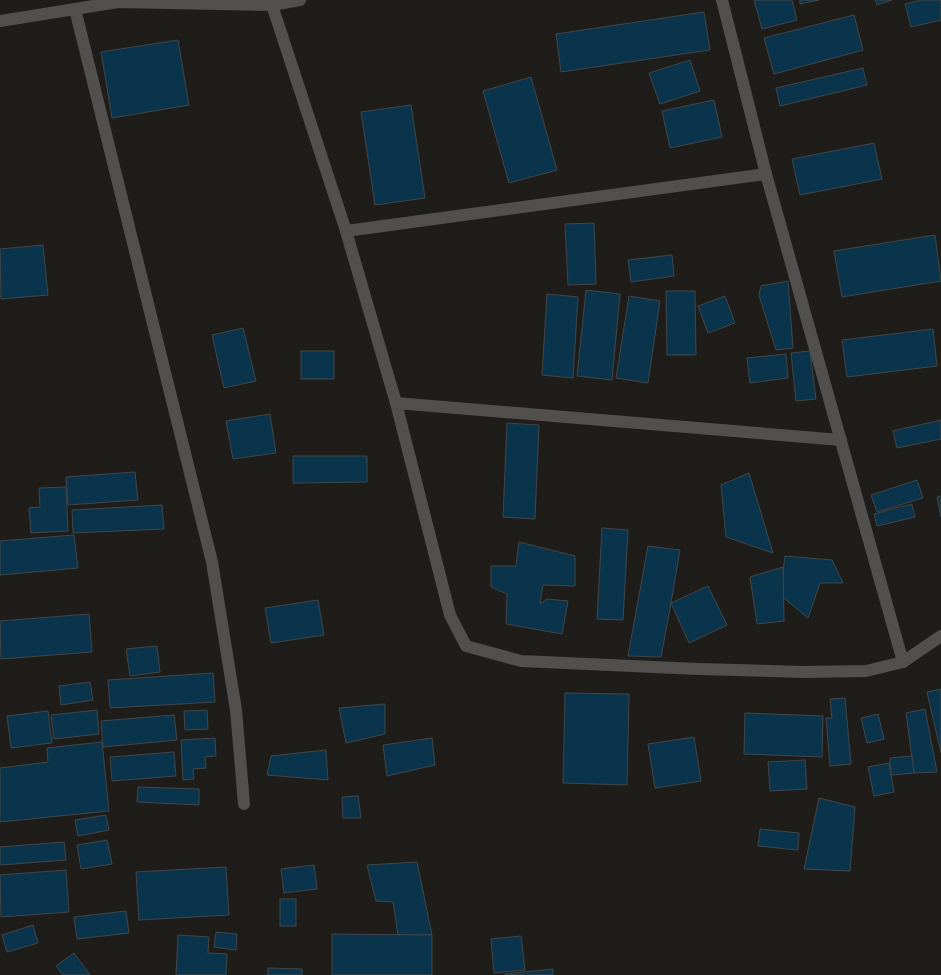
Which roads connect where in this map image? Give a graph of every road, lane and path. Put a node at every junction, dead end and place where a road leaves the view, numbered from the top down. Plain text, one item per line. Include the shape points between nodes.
1 (300, 0) edge
2 (722, 0) edge
3 (120, 1) edge
4 (272, 5) junction
5 (75, 10) junction
6 (0, 21) edge
7 (766, 174) junction
8 (346, 231) junction
9 (396, 403) junction
10 (841, 440) junction
11 (941, 636) edge
12 (903, 662) junction
13 (244, 804) dead end

1 - 4 street
2 - 7 street
3 - 4 street
3 - 5 street
4 - 8 street
5 - 6 street
5 - 13 street via 212,562 236,710
7 - 8 street
7 - 10 street
8 - 9 street
9 - 10 street
9 - 12 street via 450,615 466,646 520,661 698,669 866,671
10 - 12 street
11 - 12 street

